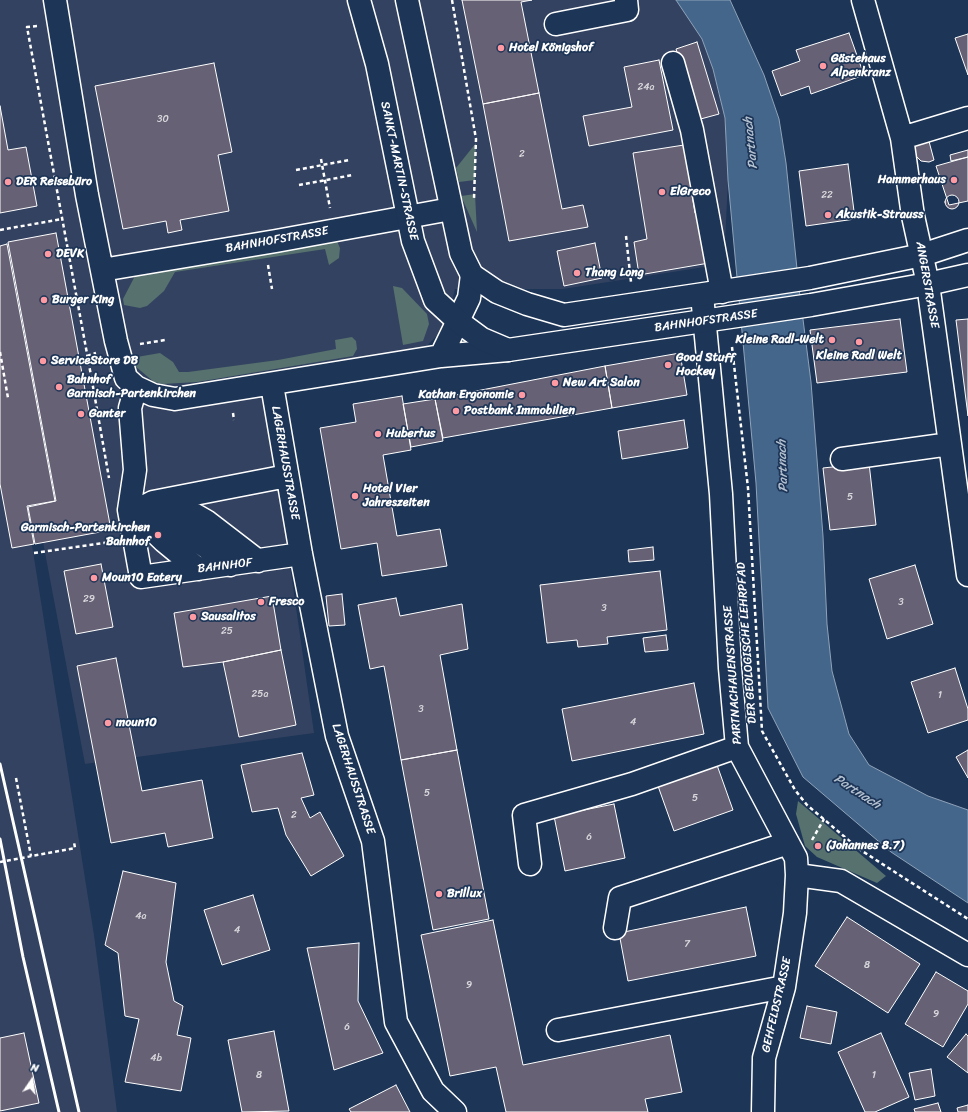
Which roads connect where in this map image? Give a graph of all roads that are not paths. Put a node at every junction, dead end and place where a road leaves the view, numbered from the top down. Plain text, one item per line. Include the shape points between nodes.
1 (55, 0) edge
2 (359, 0) edge
3 (407, 0) edge
4 (626, 0) edge
5 (865, 0) edge
6 (556, 24) dead end
7 (673, 63) dead end
8 (968, 118) edge
9 (902, 138) junction
10 (451, 209) junction
11 (407, 217) junction
12 (968, 240) edge
13 (922, 255) junction
14 (102, 270) junction
15 (472, 275) junction
16 (968, 275) edge
17 (928, 284) junction
18 (718, 292) junction
19 (724, 319) junction
20 (459, 322) junction
21 (508, 350) junction
22 (441, 356) junction
23 (272, 385) junction
24 (136, 387) junction
25 (950, 444) junction
26 (842, 459) dead end
27 (287, 476) junction
28 (137, 504) junction
29 (301, 554) junction
30 (258, 561) junction
31 (230, 565) junction
32 (198, 569) junction
33 (968, 575) edge
34 (737, 747) junction
35 (788, 843) junction
36 (530, 864) dead end
37 (797, 875) junction
38 (615, 928) dead end
39 (968, 955) edge
40 (784, 987) junction
41 (558, 1030) dead end
42 (455, 1112) edge
43 (763, 1112) edge

1 - 14 street, BAHNHOFSTRASSE
2 - 11 street, SANKT-MARTIN-STRASSE via 377,64
3 - 10 street
4 - 6 street via 628,10
5 - 9 street, ANGERSTRASSE
7 - 18 street, PARTNACHAUENSTRASSE via 692,130
8 - 9 street
9 - 13 street, ANGERSTRASSE via 913,216
10 - 11 street, BAHNHOFSTRASSE
10 - 15 street via 461,253
11 - 14 street, BAHNHOFSTRASSE
11 - 20 street, SANKT-MARTIN-STRASSE via 435,300
12 - 13 street
13 - 17 street, ANGERSTRASSE
13 - 18 street via 810,278
14 - 24 street, BAHNHOFSTRASSE via 126,378
15 - 18 street via 497,292 564,315
15 - 20 street via 469,298
16 - 17 street, BAHNHOFSTRASSE
17 - 19 street, BAHNHOFSTRASSE
17 - 25 street, ANGERSTRASSE
18 - 19 street, PARTNACHAUENSTRASSE
19 - 21 street, BAHNHOFSTRASSE
19 - 34 street, PARTNACHAUENSTRASSE via 722,494 730,668
20 - 21 street, SANKT-MARTIN-STRASSE via 482,339
20 - 22 street
21 - 22 street, BAHNHOFSTRASSE
22 - 23 street, BAHNHOFSTRASSE
23 - 24 street, BAHNHOFSTRASSE via 175,399 153,395
23 - 27 street, LAGERHAUSSTRASSE
24 - 28 street via 130,408
25 - 26 street
25 - 33 street, ANGERSTRASSE
27 - 28 street
27 - 29 street, LAGERHAUSSTRASSE
28 - 30 street via 192,513 206,520
28 - 31 street via 182,528
28 - 32 street via 164,541
28 - 32 street, BAHNHOF via 141,577
29 - 30 street, BAHNHOF
29 - 42 street, LAGERHAUSSTRASSE via 337,736 373,841 396,1022 433,1091
30 - 31 street, BAHNHOF
31 - 32 street, BAHNHOF
34 - 35 street, PARTNACHAUENSTRASSE
34 - 36 street via 632,784 524,815
35 - 37 street, PARTNACHAUENSTRASSE via 796,858
35 - 38 street via 620,898
37 - 39 street via 841,881
37 - 40 street, GEHFELDSTRASSE via 796,913
40 - 41 street
40 - 43 street, GEHFELDSTRASSE via 764,1058

